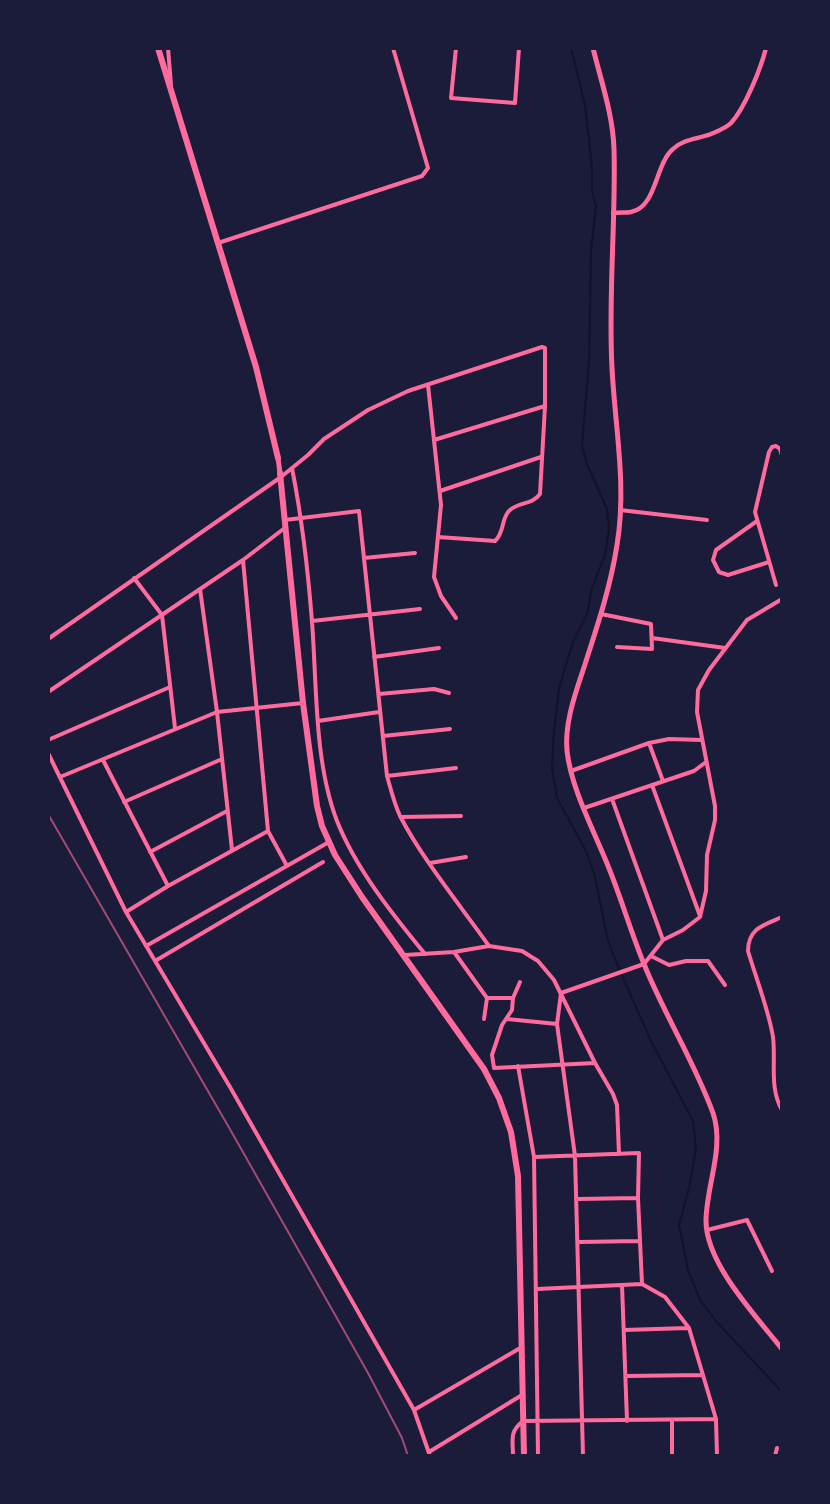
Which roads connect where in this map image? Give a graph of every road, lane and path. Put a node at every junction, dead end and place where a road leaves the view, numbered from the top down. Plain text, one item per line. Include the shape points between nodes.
1 (158, 48) edge
2 (168, 48) edge
3 (393, 48) edge
4 (456, 48) edge
5 (519, 48) edge
6 (593, 48) edge
7 (766, 48) edge
8 (172, 94) junction
9 (613, 213) junction
10 (218, 243) junction
11 (428, 385) junction
12 (545, 406) junction
13 (434, 440) junction
14 (782, 456) edge
15 (542, 457) junction
16 (278, 458) joint
17 (292, 467) junction
18 (280, 475) junction
19 (440, 491) junction
20 (620, 510) junction
21 (302, 518) junction
22 (707, 520) dead end
23 (757, 521) junction
24 (286, 523) junction
25 (438, 537) junction
26 (416, 553) dead end
27 (364, 558) junction
28 (243, 560) junction
29 (769, 562) junction
30 (134, 579) junction
31 (776, 585) dead end
32 (200, 589) junction
33 (782, 599) edge
34 (420, 609) dead end
35 (600, 614) junction
36 (162, 615) junction
37 (369, 615) junction
38 (456, 618) dead end
39 (312, 621) junction
40 (652, 638) junction
41 (48, 639) edge
42 (617, 647) dead end
43 (439, 648) dead end
44 (726, 648) junction
45 (374, 657) junction
46 (170, 687) junction
47 (48, 692) edge
48 (449, 693) dead end
49 (379, 694) junction
50 (303, 704) junction
51 (257, 707) junction
52 (217, 712) junction
53 (379, 712) junction
54 (318, 721) junction
55 (175, 728) junction
56 (450, 729) dead end
57 (383, 736) junction
58 (48, 740) edge
59 (702, 740) junction
60 (649, 743) junction
61 (48, 753) edge
62 (222, 759) junction
63 (103, 760) junction
64 (706, 762) junction
65 (456, 768) dead end
66 (571, 771) junction
67 (387, 776) junction
68 (60, 777) junction
69 (663, 781) junction
70 (652, 785) junction
71 (612, 799) junction
72 (124, 802) junction
73 (585, 808) junction
74 (227, 811) junction
75 (461, 816) dead end
76 (401, 817) junction
77 (267, 831) junction
78 (329, 842) junction
79 (232, 850) junction
80 (150, 852) junction
81 (466, 857) dead end
82 (323, 862) dead end
83 (430, 863) junction
84 (287, 866) junction
85 (168, 886) junction
86 (126, 912) junction
87 (700, 917) junction
88 (782, 917) edge
89 (663, 940) junction
90 (146, 946) junction
91 (489, 946) junction
92 (454, 952) junction
93 (425, 954) junction
94 (404, 956) junction
95 (651, 956) junction
96 (155, 961) junction
97 (644, 964) junction
98 (520, 982) dead end
99 (725, 985) dead end
100 (561, 993) junction
101 (487, 998) junction
102 (513, 998) junction
103 (506, 1019) junction
104 (484, 1020) dead end
105 (557, 1024) junction
106 (562, 1063) junction
107 (595, 1063) junction
108 (518, 1066) junction
109 (782, 1110) edge
110 (620, 1154) junction
111 (575, 1156) junction
112 (534, 1157) junction
113 (638, 1198) junction
114 (577, 1199) junction
115 (706, 1230) junction
116 (639, 1241) junction
117 (578, 1242) junction
118 (772, 1271) dead end
119 (642, 1284) junction
120 (622, 1285) junction
121 (579, 1287) junction
122 (537, 1289) junction
123 (689, 1328) junction
124 (624, 1330) junction
125 (522, 1347) junction
126 (782, 1348) edge
127 (703, 1375) junction
128 (626, 1376) junction
129 (523, 1395) junction
130 (414, 1410) junction
131 (716, 1419) junction
132 (582, 1420) junction
133 (627, 1420) junction
134 (523, 1421) junction
135 (538, 1421) junction
136 (672, 1421) junction
137 (777, 1448) dead end
138 (429, 1454) edge
139 (513, 1456) edge
140 (524, 1456) edge
141 (538, 1456) edge
142 (583, 1456) edge
143 (672, 1456) edge
144 (717, 1456) edge
145 (775, 1456) edge

1 - 8 main road
2 - 8 street
3 - 10 street via 426,172
4 - 5 street via 451,98 515,103
6 - 9 main road via 613,139
7 - 9 street via 754,82 730,124 671,149 649,199 633,212
8 - 10 main road
9 - 20 main road via 612,366
10 - 16 main road via 256,368
11 - 12 street via 542,347 547,352
11 - 13 street
11 - 17 street via 368,410 324,439
12 - 13 street
12 - 15 street
13 - 19 street
14 - 23 street via 776,446 769,452 755,512
15 - 19 street
15 - 25 street via 540,494 533,502 507,512 501,536 495,541
16 - 18 main road
17 - 18 street
17 - 21 street
18 - 24 main road
18 - 30 street
19 - 25 street
20 - 22 street
20 - 35 main road via 613,568
21 - 24 street
21 - 27 street via 359,511
21 - 39 street
23 - 29 street
23 - 29 street via 716,550 713,560 719,572 728,575
24 - 28 street
24 - 50 main road
25 - 38 street via 434,577
26 - 27 street
27 - 37 street
28 - 32 street
28 - 51 street
29 - 31 street
30 - 36 street
30 - 41 street
32 - 36 street
32 - 52 street
33 - 44 street via 747,620
34 - 37 street
35 - 40 street via 651,624
35 - 66 main road via 569,719 567,751
36 - 46 street
36 - 47 street
37 - 39 street
37 - 45 street
39 - 54 street
40 - 42 street via 652,650
40 - 44 street
43 - 45 street
44 - 59 street via 698,690
45 - 49 street
46 - 55 street
46 - 58 street
48 - 49 street via 434,688
49 - 53 street
50 - 51 street
50 - 78 main road via 317,806
51 - 52 street
51 - 77 street
52 - 55 street
52 - 62 street
53 - 54 street
53 - 57 street
54 - 93 street via 330,798 345,840 376,891
55 - 63 street
56 - 57 street
57 - 67 street
59 - 60 street
59 - 64 street
60 - 66 street
60 - 69 street
61 - 68 street
62 - 72 street
62 - 74 street
63 - 68 street
63 - 72 street
64 - 69 street via 694,771
64 - 87 street via 715,820
65 - 67 street
66 - 73 main road
67 - 76 street
68 - 86 street
69 - 70 street
70 - 71 street
70 - 87 street
71 - 73 street
71 - 89 street
72 - 80 street
73 - 97 main road
74 - 79 street
74 - 80 street
75 - 76 street
76 - 83 street
77 - 79 street
77 - 84 street
78 - 84 street
78 - 94 main road
79 - 85 street
80 - 85 street
81 - 83 street
82 - 96 street
83 - 91 street
84 - 90 street
85 - 86 street
86 - 90 street
87 - 89 street
88 - 109 street via 759,927 748,942 772,1035 773,1074
89 - 95 street
90 - 96 street
91 - 92 street
91 - 100 street via 522,951 538,961
92 - 93 street
92 - 101 street
93 - 94 street
94 - 125 main road via 484,1069 511,1132 518,1176
95 - 97 street
95 - 99 street via 669,965 708,961
96 - 130 street
97 - 100 street
97 - 115 main road via 694,1068 716,1125
98 - 102 street
100 - 105 street
100 - 107 street
101 - 102 street
101 - 104 street
102 - 103 street
103 - 105 street
103 - 108 street via 492,1055 494,1068
105 - 106 street
106 - 107 street
106 - 108 street
106 - 111 street
107 - 110 street via 617,1105
108 - 112 street
110 - 111 street
110 - 113 street via 639,1153
111 - 112 street
111 - 114 street
112 - 122 street
113 - 114 street
113 - 116 street
114 - 117 street
115 - 118 street via 747,1220
115 - 126 main road via 718,1263 734,1288
116 - 117 street
116 - 119 street
117 - 121 street
119 - 120 street
119 - 123 street via 665,1297
120 - 121 street
120 - 124 street
121 - 122 street
121 - 132 street
122 - 135 street
123 - 124 street
123 - 127 street
124 - 128 street
125 - 129 main road
125 - 130 street
127 - 128 street
127 - 131 street
128 - 133 street
129 - 134 main road
129 - 138 street
130 - 138 street
131 - 136 street
131 - 144 street
132 - 133 street
132 - 135 street
132 - 142 street
133 - 136 street
134 - 135 street
134 - 139 street via 513,1433
134 - 140 main road
135 - 141 street
136 - 143 street
137 - 145 street

